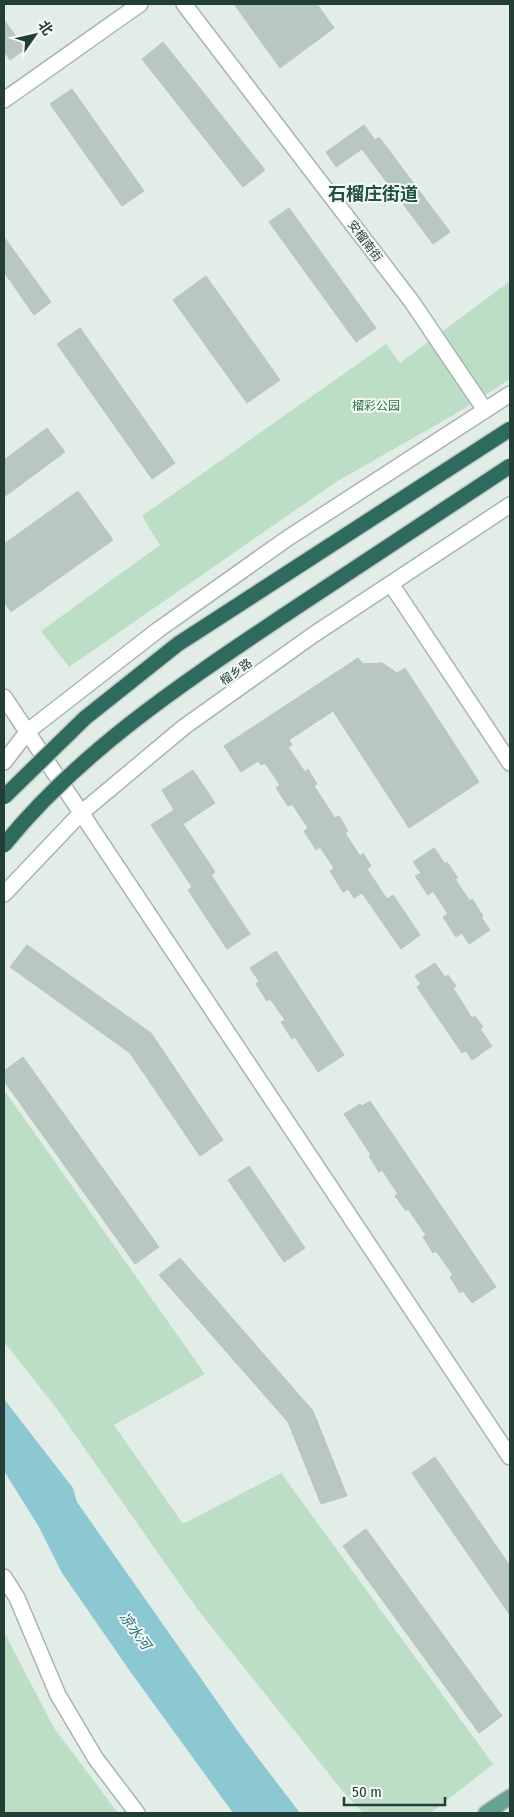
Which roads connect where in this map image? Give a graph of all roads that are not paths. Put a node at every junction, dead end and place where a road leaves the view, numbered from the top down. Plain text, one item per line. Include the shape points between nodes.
1 (140, 4) edge
2 (184, 4) edge
3 (4, 100) edge
4 (510, 394) edge
5 (485, 410) junction
6 (510, 428) edge
7 (510, 466) edge
8 (510, 505) edge
9 (391, 584) junction
10 (4, 697) edge
11 (28, 731) junction
12 (4, 762) edge
13 (510, 763) edge
14 (4, 797) edge
15 (81, 813) junction
16 (4, 845) edge
17 (4, 894) edge
18 (510, 1457) edge
19 (4, 1577) edge
20 (510, 1797) edge
21 (138, 1813) edge
22 (486, 1813) edge

1 - 3 street
2 - 5 street, 安榴南街 via 412,302
4 - 5 street
5 - 11 street via 288,538 158,630
6 - 14 highway, bridge via 178,644 85,718
7 - 16 highway, 榴乡路, bridge via 196,674 85,760
8 - 9 street, 榴乡路
9 - 13 street
9 - 15 street, 榴乡路 via 184,727
10 - 11 street
11 - 12 street
11 - 15 street
15 - 17 street, 榴乡路
15 - 18 street
19 - 21 street via 17,1598 58,1695 96,1759
20 - 22 main road

